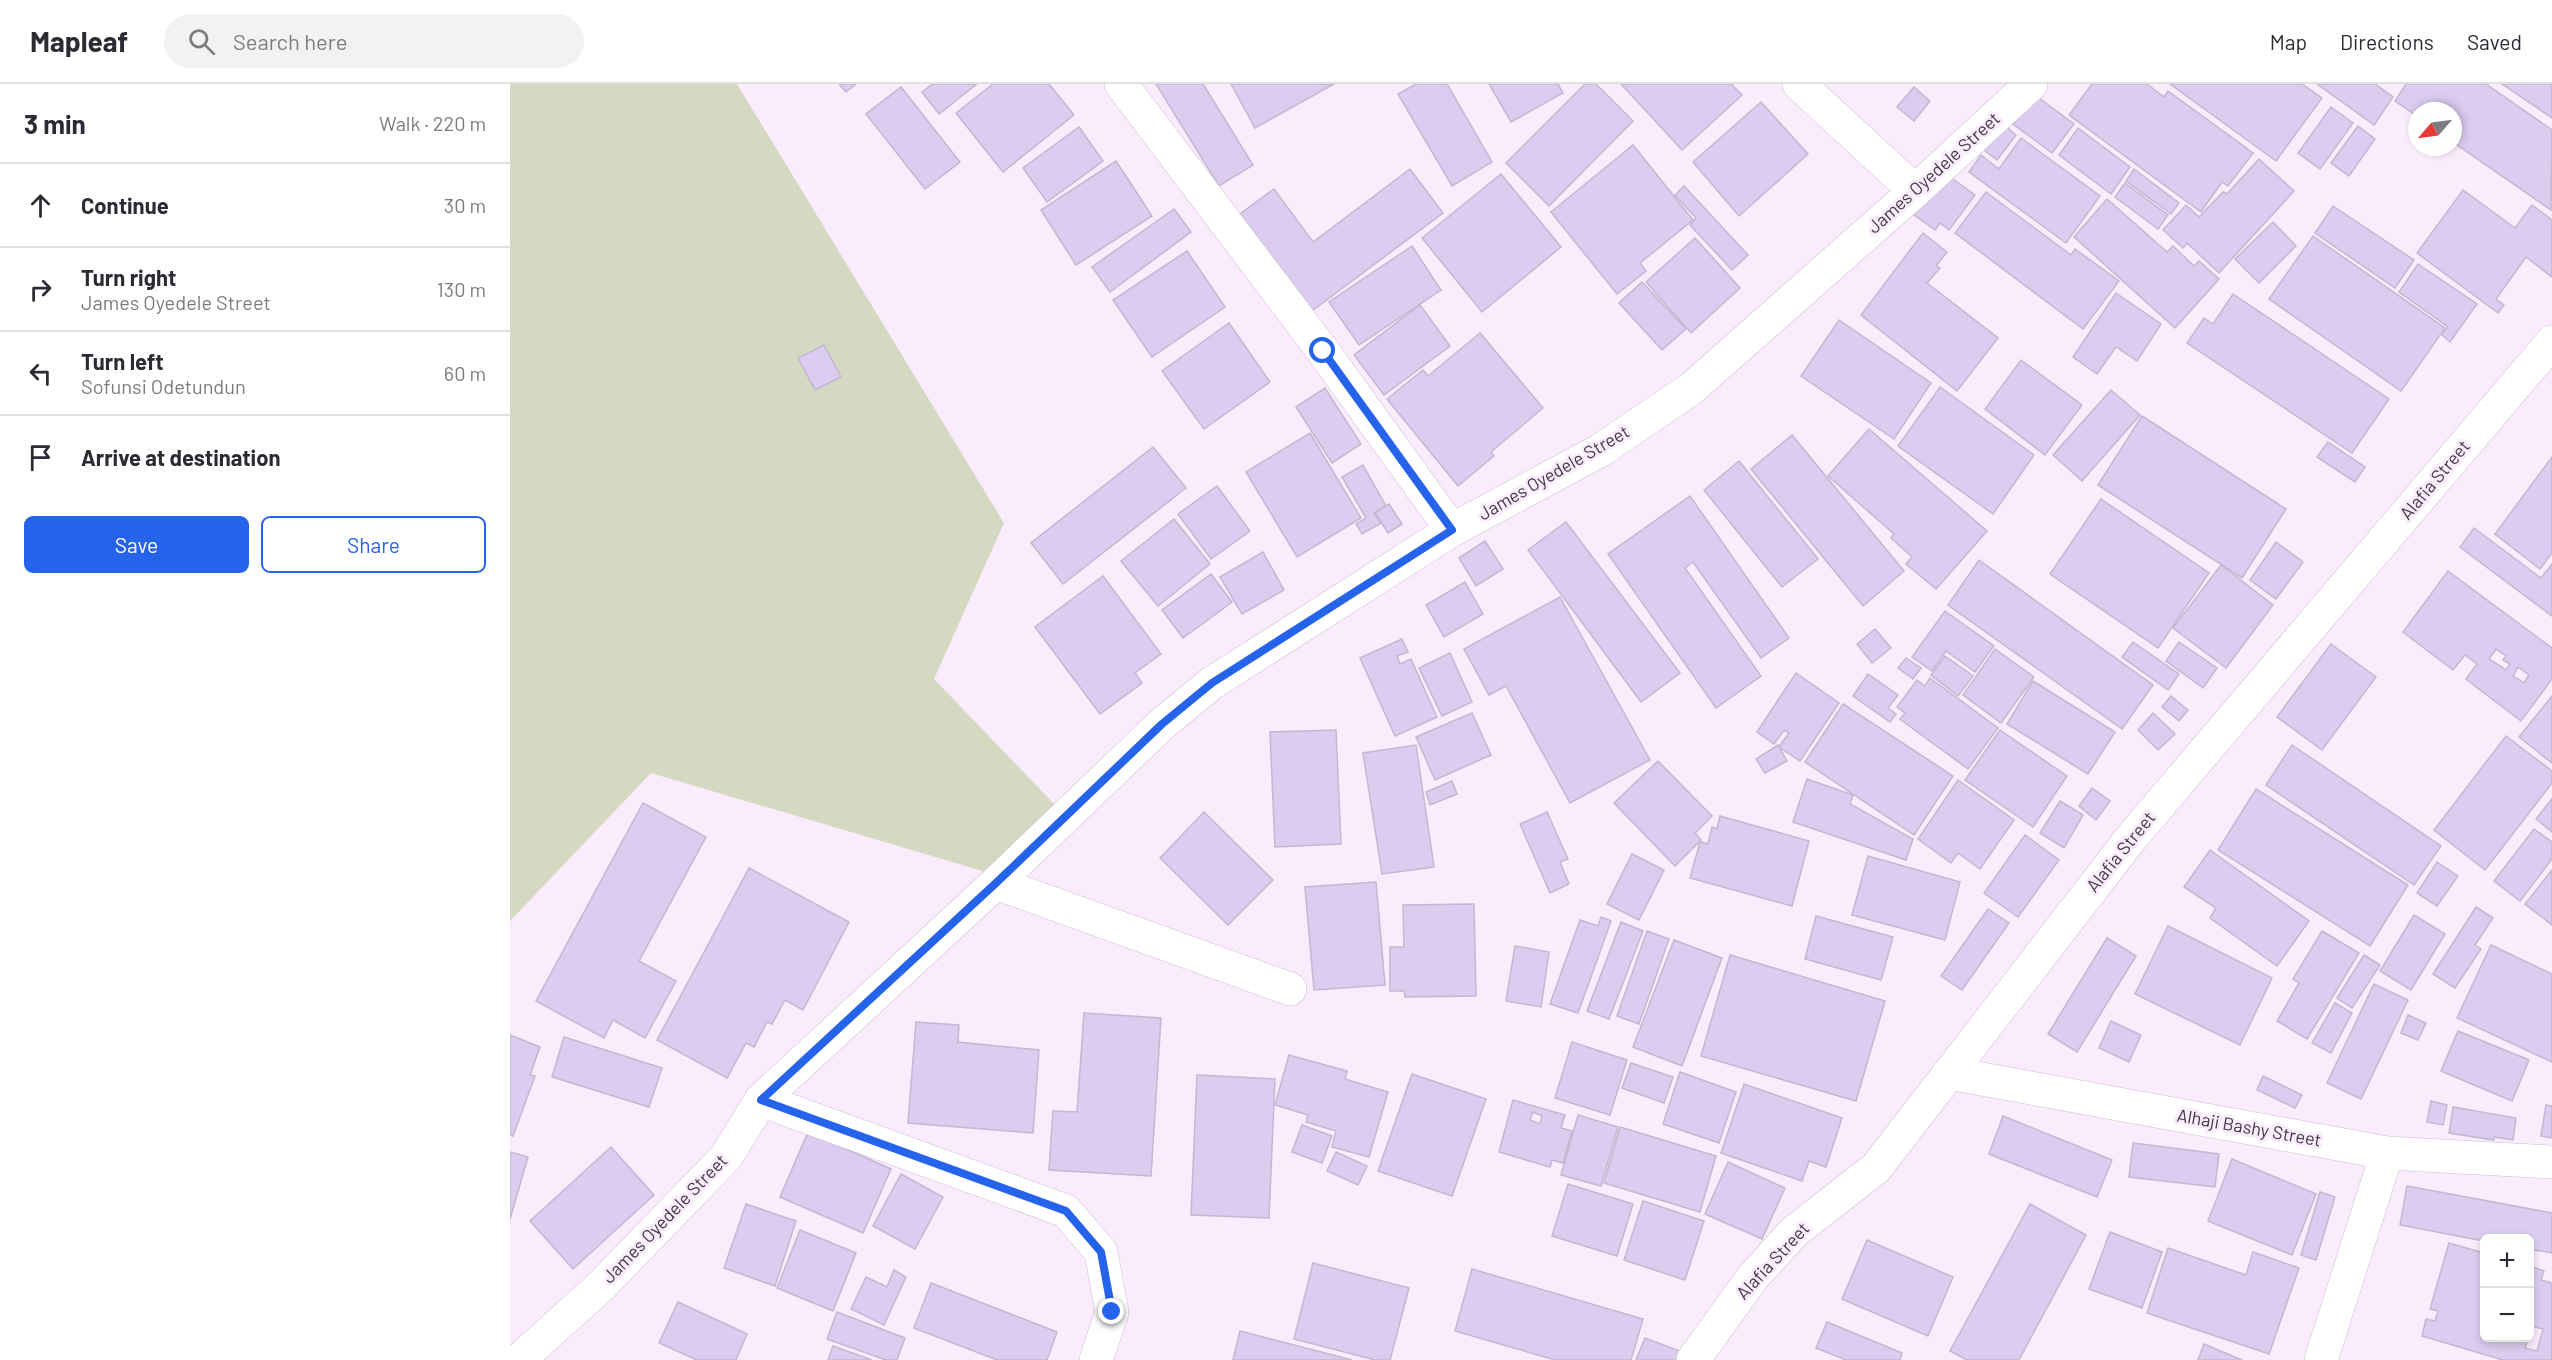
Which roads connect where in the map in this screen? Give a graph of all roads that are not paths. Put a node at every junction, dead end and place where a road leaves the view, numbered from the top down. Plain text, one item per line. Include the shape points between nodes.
1 (1122, 84) edge
2 (1799, 84) edge
3 (2031, 84) edge
4 (1915, 191) junction
5 (2552, 342) edge
6 (1452, 530) junction
7 (996, 883) junction
8 (1290, 989) dead end
9 (1949, 1073) junction
10 (761, 1100) junction
11 (2387, 1153) junction
12 (2552, 1162) edge
13 (519, 1360) edge
14 (1096, 1360) edge
15 (1693, 1360) edge
16 (2321, 1360) edge

1 - 6 street
2 - 4 street
3 - 4 street, James Oyedele Street
4 - 6 street, James Oyedele Street via 1692,388 1601,450
5 - 9 street, Alafia Street via 2132,837
6 - 7 street, James Oyedele Street via 1212,683 1162,724
7 - 8 street
7 - 10 street, James Oyedele Street
9 - 11 street, Alhaji Bashy Street
9 - 15 street, Alafia Street via 1876,1168 1794,1232 1753,1277
10 - 13 street, James Oyedele Street via 726,1157 601,1286
10 - 14 street via 1066,1211 1101,1252 1112,1312
11 - 12 street, Alhaji Bashy Street
11 - 16 street

